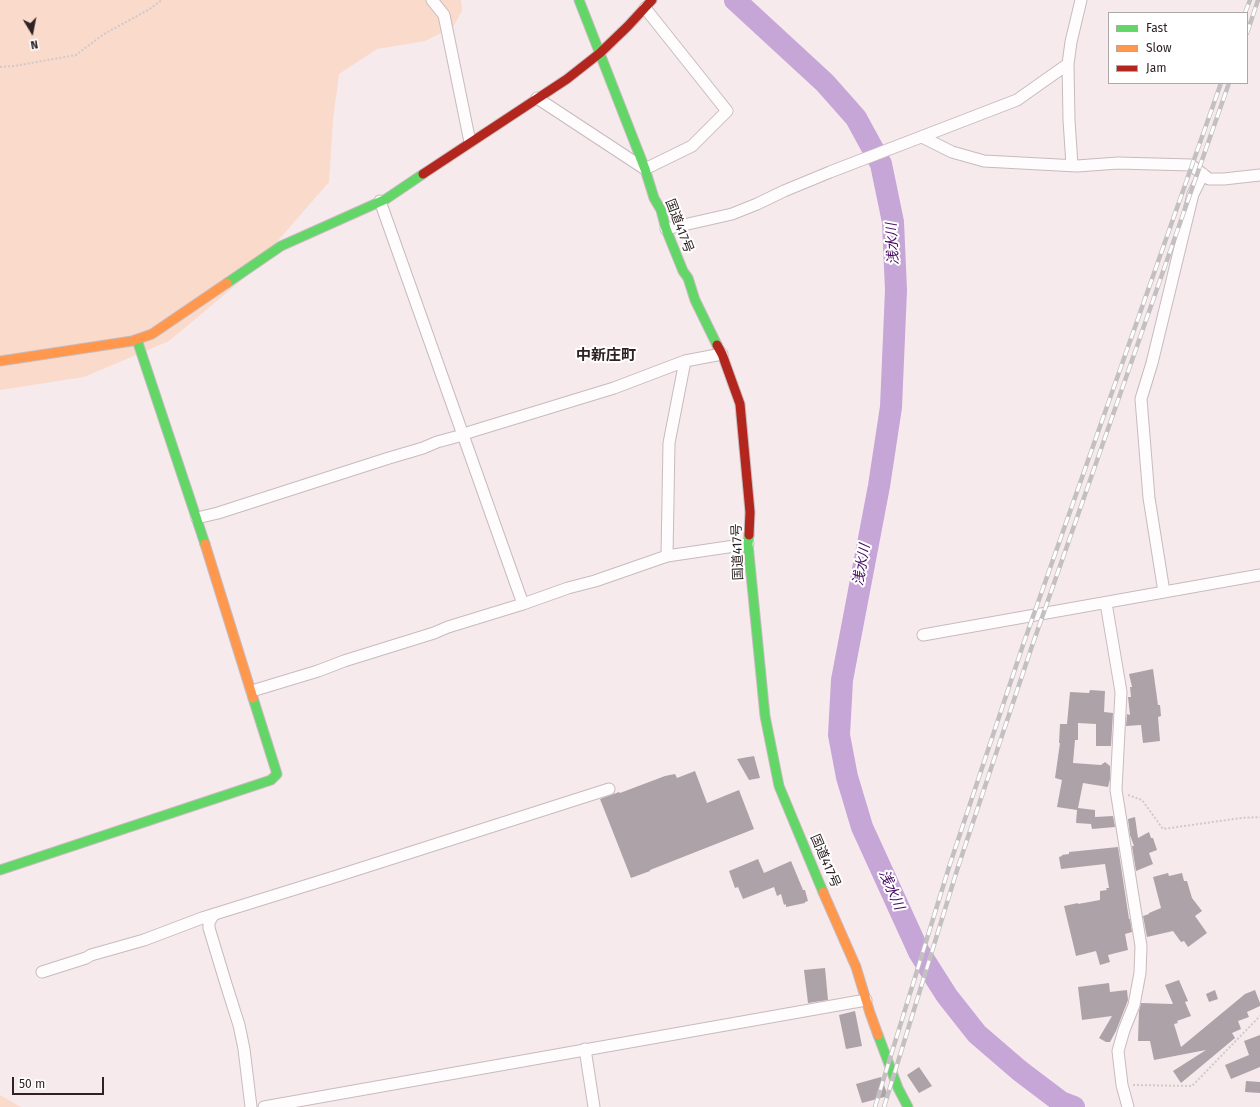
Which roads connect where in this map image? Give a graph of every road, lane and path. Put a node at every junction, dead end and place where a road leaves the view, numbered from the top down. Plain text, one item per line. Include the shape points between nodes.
1 (162, 0) edge
2 (432, 0) edge
3 (579, 0) edge
4 (1081, 0) edge
5 (648, 4) edge
6 (600, 53) junction
7 (1068, 64) junction
8 (0, 67) edge
9 (537, 98) junction
10 (922, 137) junction
11 (470, 142) junction
12 (1072, 165) junction
13 (645, 169) junction
14 (1202, 174) junction
15 (1260, 175) edge
16 (380, 201) junction
17 (666, 229) junction
18 (137, 340) junction
19 (722, 354) junction
20 (0, 361) edge
21 (684, 361) junction
22 (463, 435) junction
23 (197, 518) junction
24 (748, 544) junction
25 (667, 556) junction
26 (1260, 575) edge
27 (1164, 592) junction
28 (1106, 603) junction
29 (523, 604) junction
30 (922, 635) dead end
31 (252, 691) junction
32 (609, 789) dead end
33 (1116, 790) junction
34 (1260, 817) edge
35 (0, 870) edge
36 (214, 914) junction
37 (42, 972) dead end
38 (866, 1000) junction
39 (1260, 1016) edge
40 (585, 1049) junction
41 (1122, 1085) junction
42 (251, 1107) edge
43 (264, 1107) edge
44 (594, 1107) edge
45 (908, 1107) edge
46 (1128, 1107) edge

1 - 8 path via 104,34 76,55
2 - 11 street via 444,15
3 - 6 main road, 国道417号
4 - 7 street
5 - 6 main road
5 - 13 street via 727,111 692,146
6 - 9 main road
6 - 13 main road, 国道417号
7 - 10 street via 1017,100
7 - 12 street
9 - 11 main road
9 - 13 street
10 - 12 street via 952,152 984,161
10 - 17 street via 784,190 732,214
11 - 16 main road
12 - 14 street via 1190,165
13 - 17 main road, 国道417号
14 - 15 street via 1209,179
14 - 27 street via 1193,194 1141,400 1149,498
16 - 18 main road via 281,246 152,334
16 - 22 street
17 - 19 main road, 国道417号 via 695,300
18 - 20 main road
18 - 23 main road
19 - 21 street
19 - 24 main road, 国道417号 via 740,404 750,512
21 - 22 street via 614,388
21 - 25 street via 669,443
22 - 23 street
22 - 29 street
23 - 31 main road
24 - 25 street
24 - 38 main road, 国道417号 via 765,716 779,786 856,967
25 - 29 street
26 - 27 street
27 - 28 street
28 - 30 street
28 - 33 street via 1121,692
29 - 31 street
31 - 35 main road via 277,774 271,780
32 - 36 street
33 - 34 path via 1142,800 1163,829
33 - 41 street via 1141,946 1140,973 1134,1005 1118,1051
36 - 37 street via 144,940
36 - 42 street via 209,922 209,928 239,1024
38 - 40 street
38 - 45 main road, 国道417号 via 898,1088
39 - 41 path via 1192,1086
40 - 43 street
40 - 44 street
41 - 46 street

